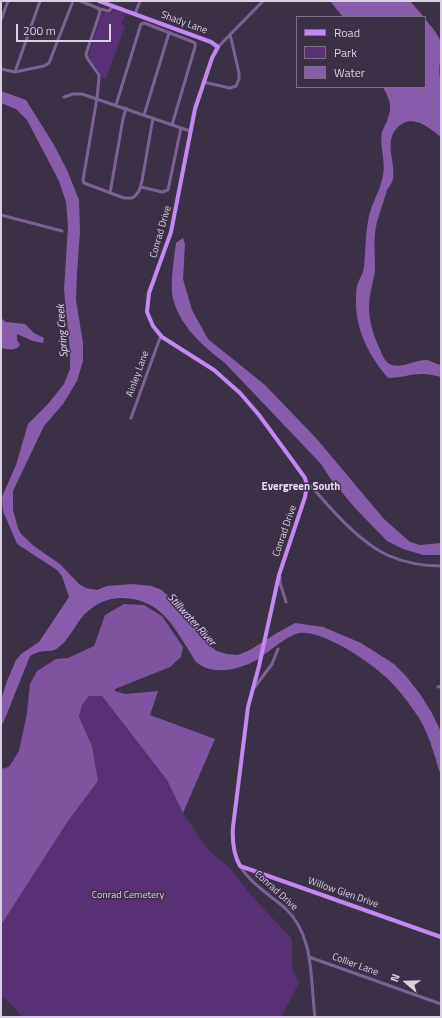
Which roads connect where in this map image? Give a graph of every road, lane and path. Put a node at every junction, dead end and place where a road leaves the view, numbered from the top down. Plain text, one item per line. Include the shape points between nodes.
1 (8, 1) edge
2 (40, 1) edge
3 (73, 1) edge
4 (80, 1) edge
5 (99, 1) edge
6 (140, 1) edge
7 (263, 1) edge
8 (113, 6) junction
9 (100, 9) junction
10 (135, 14) junction
11 (1, 20) edge
12 (169, 33) junction
13 (230, 34) junction
14 (218, 47) junction
15 (1, 69) edge
16 (15, 72) junction
17 (204, 82) junction
18 (64, 97) dead end
19 (97, 98) junction
20 (116, 105) junction
21 (126, 108) junction
22 (144, 115) junction
23 (153, 118) junction
24 (172, 125) junction
25 (181, 128) junction
26 (190, 131) junction
27 (141, 186) junction
28 (110, 193) junction
29 (1, 215) edge
30 (62, 231) dead end
31 (161, 335) junction
32 (130, 418) dead end
33 (307, 485) junction
34 (441, 566) edge
35 (280, 572) junction
36 (286, 602) dead end
37 (278, 649) dead end
38 (250, 697) junction
39 (240, 866) junction
40 (441, 936) edge
41 (309, 957) junction
42 (441, 1004) edge
43 (315, 1017) edge

1 - 11 street
2 - 16 street
3 - 16 street via 49,63
4 - 9 street
5 - 8 main road, Shady Lane
6 - 10 street
7 - 13 street
8 - 9 street via 109,11
8 - 10 main road, Shady Lane
9 - 19 street via 100,16 86,54 99,75
10 - 14 main road, Shady Lane
12 - 20 street via 144,23 140,24
12 - 22 street
12 - 24 street via 195,44
13 - 14 street
13 - 17 street via 239,73 238,83 230,88
14 - 17 main road, Conrad Drive
15 - 16 street
17 - 26 main road, Conrad Drive
18 - 19 street via 82,94
19 - 20 street
19 - 28 street via 83,182
20 - 21 street
21 - 22 street
21 - 28 street
22 - 23 street
23 - 24 street
23 - 27 street
24 - 25 street
25 - 26 street
25 - 27 street via 168,190 162,192
26 - 31 main road, Conrad Drive via 171,232 147,299 148,317
27 - 28 street via 132,198
29 - 30 street
31 - 32 street, Ainley Lane
31 - 33 main road, Conrad Drive via 214,370 240,393 293,461
33 - 34 street via 311,486 349,526 382,552 403,560
33 - 35 main road, Conrad Drive via 306,497
35 - 36 street via 280,583
35 - 38 main road, Conrad Drive
37 - 38 street via 272,664
38 - 39 main road, Conrad Drive via 233,827 234,850
39 - 40 main road, Willow Glen Drive
39 - 41 street, Conrad Drive via 251,881 296,920 305,937
41 - 42 street, Collier Lane
41 - 43 street, Conrad Drive

